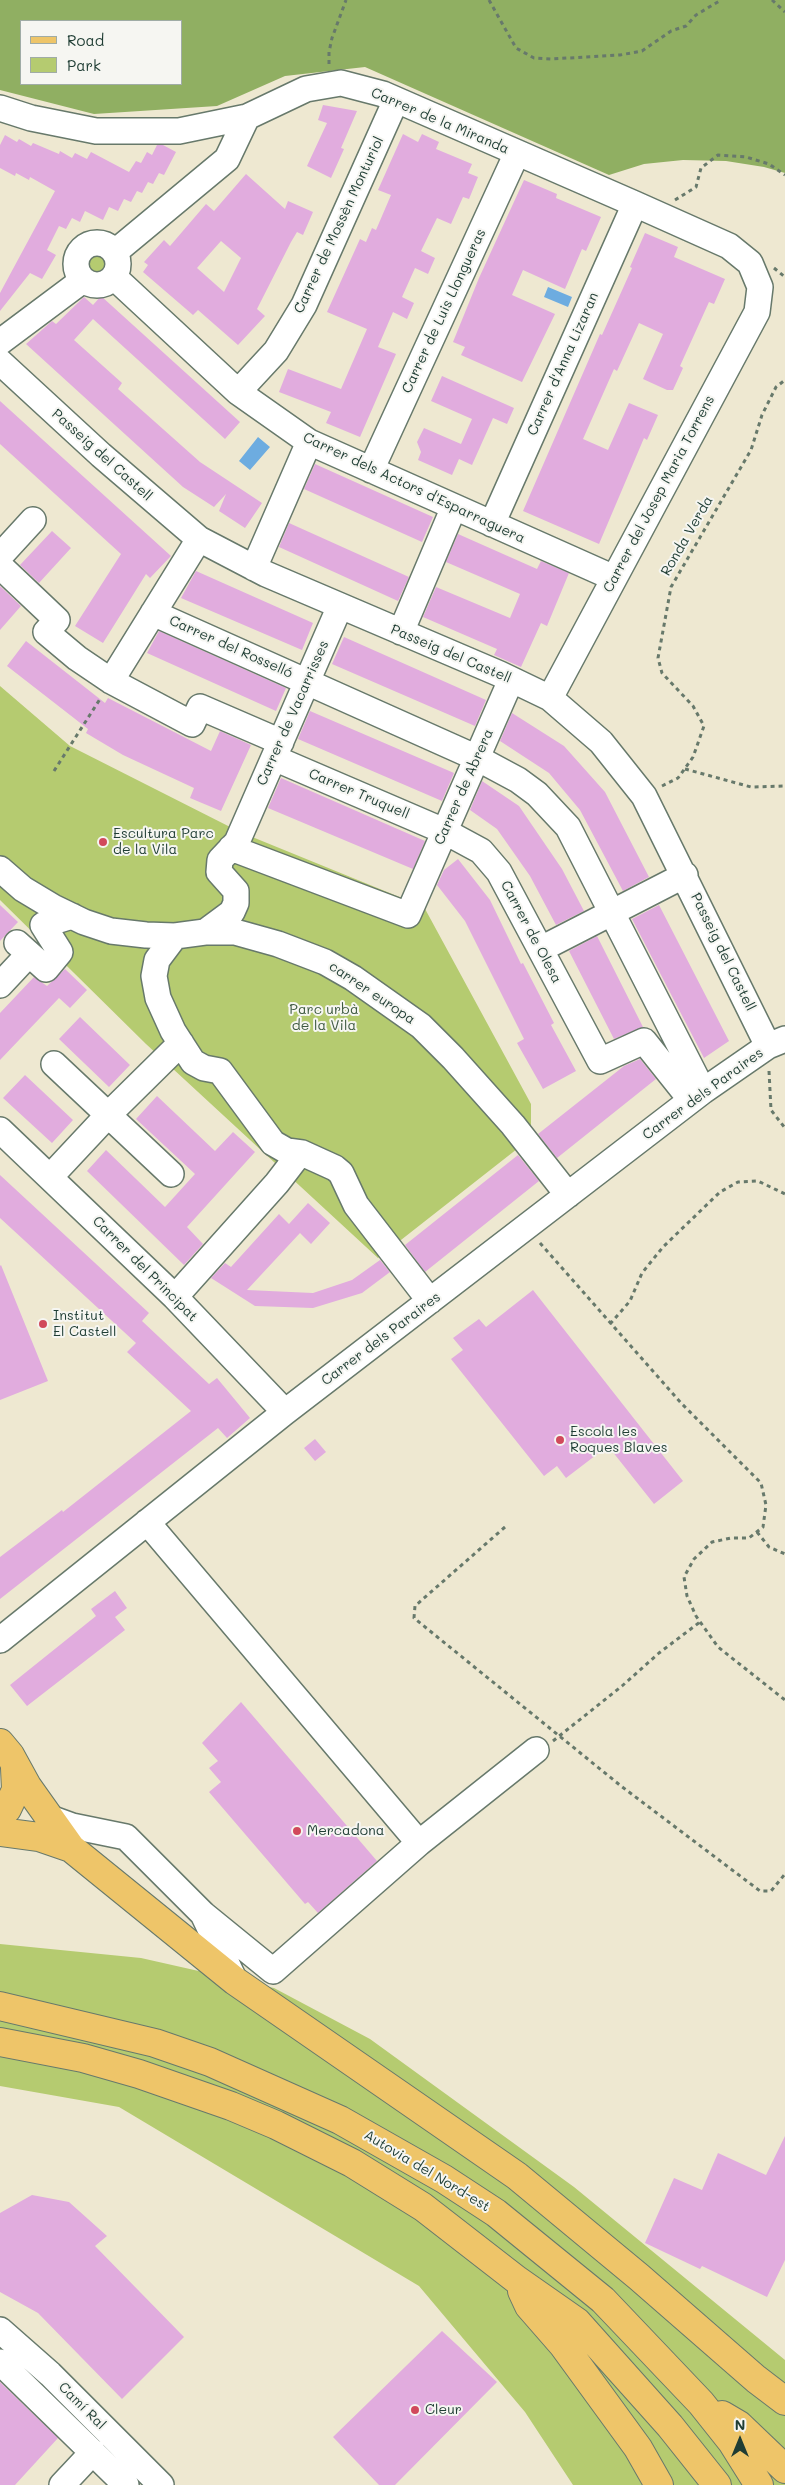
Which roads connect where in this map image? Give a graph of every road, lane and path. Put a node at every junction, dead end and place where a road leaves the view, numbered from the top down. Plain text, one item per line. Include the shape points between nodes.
1 (346, 0) edge
2 (489, 0) edge
3 (721, 0) edge
4 (772, 0) edge
5 (785, 12) edge
6 (340, 83) junction
7 (396, 100) junction
8 (0, 108) edge
9 (247, 117) junction
10 (517, 153) junction
11 (785, 175) edge
12 (674, 201) dead end
13 (635, 204) junction
14 (115, 252) junction
15 (114, 277) junction
16 (83, 280) junction
17 (760, 288) joint
18 (0, 342) edge
19 (0, 362) edge
20 (785, 380) edge
21 (238, 392) junction
22 (309, 442) junction
23 (371, 470) junction
24 (454, 507) junction
25 (33, 520) dead end
26 (492, 524) junction
27 (199, 539) junction
28 (0, 556) edge
29 (0, 566) edge
30 (254, 568) junction
31 (614, 578) junction
32 (340, 606) junction
33 (154, 613) junction
34 (401, 632) junction
35 (511, 680) junction
36 (111, 682) junction
37 (308, 682) junction
38 (550, 698) junction
39 (278, 750) junction
40 (477, 758) junction
41 (685, 769) junction
42 (54, 771) dead end
43 (785, 786) edge
44 (644, 796) junction
45 (444, 831) junction
46 (226, 854) junction
47 (0, 869) edge
48 (685, 876) junction
49 (612, 913) junction
50 (72, 916) junction
51 (205, 932) junction
52 (175, 936) junction
53 (540, 949) junction
54 (0, 985) edge
55 (777, 1042) edge
56 (181, 1043) junction
57 (54, 1064) dead end
58 (697, 1096) junction
59 (108, 1114) junction
60 (785, 1128) edge
61 (0, 1130) edge
62 (300, 1153) junction
63 (171, 1174) dead end
64 (51, 1176) junction
65 (785, 1194) edge
66 (568, 1195) junction
67 (526, 1227) junction
68 (175, 1297) junction
69 (430, 1301) junction
70 (610, 1324) junction
71 (285, 1412) junction
72 (148, 1522) junction
73 (504, 1528) dead end
74 (756, 1532) junction
75 (785, 1554) edge
76 (700, 1622) junction
77 (0, 1640) edge
78 (785, 1700) edge
79 (559, 1736) junction
80 (1, 1743) edge
81 (536, 1750) joint
82 (15, 1768) junction
83 (0, 1815) edge
84 (50, 1818) junction
85 (0, 1832) edge
86 (419, 1843) junction
87 (71, 1848) junction
88 (785, 1874) edge
89 (203, 1914) junction
90 (235, 1981) junction
91 (0, 2006) edge
92 (0, 2042) edge
93 (517, 2280) junction
94 (0, 2330) edge
95 (0, 2362) edge
96 (785, 2401) edge
97 (701, 2403) junction
98 (732, 2442) junction
99 (93, 2452) junction
100 (785, 2469) edge
101 (62, 2485) edge
102 (126, 2485) edge
103 (161, 2485) edge
104 (659, 2485) edge
105 (716, 2485) edge
106 (759, 2485) edge
107 (776, 2485) edge

1 - 6 path via 329,52 331,71
2 - 3 path via 516,48 534,58 551,59 642,51 671,31 686,26 696,15
4 - 5 path
6 - 7 street, Carrer de la Miranda
6 - 9 street, Carrer de la Miranda via 306,89
7 - 10 street, Carrer de la Miranda
7 - 21 street, Carrer de Mossèn Monturiol via 304,305 276,351
8 - 9 street, Carrer de la Miranda via 30,118 96,131 179,131
9 - 14 street via 227,159
10 - 13 street, Carrer de la Miranda
10 - 23 street, Carrer de Luis Llongueras
11 - 12 path via 769,164 746,157 718,155 701,168 696,187
13 - 17 street, Carrer de la Miranda via 729,246 750,263
13 - 26 street, Carrer d'Anna Lizaran
14 - 15 street via 119,265
14 - 16 street via 98,242 85,246 76,263
15 - 16 street via 103,285
15 - 21 street, Carrer dels Actors d'Esparraguera
16 - 18 street
17 - 31 street, Carrer del Josep Maria Torrens via 757,312
19 - 27 street, Passeig del Castell
20 - 41 path, Ronda Verda via 776,387 750,450 671,587 658,658 662,673 694,706 704,726
21 - 22 street, Carrer dels Actors d'Esparraguera
22 - 23 street, Carrer dels Actors d'Esparraguera
22 - 30 street
23 - 24 street, Carrer dels Actors d'Esparraguera
24 - 26 street, Carrer dels Actors d'Esparraguera
24 - 34 street
25 - 28 street
26 - 31 street, Carrer dels Actors d'Esparraguera
27 - 30 street, Passeig del Castell
27 - 33 street, Carrer del Rosselló
29 - 36 street via 57,620 46,632
30 - 32 street, Passeig del Castell
31 - 38 street, Carrer del Josep Maria Torrens
32 - 34 street, Passeig del Castell
32 - 37 street, Carrer de Vacarrisses
33 - 36 street, Carrer del Rosselló
33 - 37 street, Carrer del Rosselló
34 - 35 street, Passeig del Castell
35 - 38 street, Passeig del Castell
35 - 40 street, Carrer de Abrera
36 - 39 street, Carrer Truquell via 192,724 200,707
36 - 42 path
37 - 39 street, Carrer de Vacarrisses
37 - 40 street, Carrer del Rosselló
38 - 44 street, Passeig del Castell via 601,742
39 - 45 street, Carrer Truquell
39 - 46 street, Carrer de Vacarrisses via 237,842
40 - 45 street, Carrer de Abrera
40 - 49 street, Carrer del Rosselló via 518,780 556,812 572,835
41 - 43 path via 751,787
41 - 44 path, Ronda Verda via 678,778
44 - 48 street, Passeig del Castell
45 - 46 street, Carrer de Abrera via 408,915
45 - 53 street, Carrer de Olesa via 481,851 498,872
46 - 51 street via 219,872 236,891 236,902 232,912
47 - 50 street, carrer europa via 23,888
48 - 49 street
48 - 55 street, Passeig del Castell
49 - 53 street
49 - 58 street, Carrer del Rosselló
50 - 52 street, carrer europa via 111,930
50 - 54 street via 43,924 60,952 31,955
51 - 52 street, carrer europa
51 - 66 street, carrer europa via 235,932 278,944 317,959 388,1002 421,1026 472,1078 513,1124
52 - 56 street via 157,960 154,976 158,998
53 - 58 street, Carrer de Olesa via 600,1062 644,1041
55 - 58 street, Carrer dels Paraires
55 - 60 path via 771,1110
56 - 59 street
56 - 62 street via 193,1062 220,1071 273,1143 286,1151
57 - 59 street
58 - 66 street, Carrer dels Paraires
59 - 63 street
59 - 64 street
61 - 64 street, Carrer del Principat
62 - 68 street via 277,1184
62 - 69 street via 341,1173 356,1205
64 - 68 street, Carrer del Principat
65 - 70 path via 758,1181 738,1182 720,1192 663,1246 642,1273 630,1301
66 - 67 street, Carrer dels Paraires
67 - 69 street, Carrer dels Paraires
67 - 70 path
68 - 71 street, Carrer del Principat
69 - 71 street, Carrer dels Paraires
70 - 74 path via 681,1403 761,1483 766,1504 763,1526
71 - 72 street, Carrer dels Paraires
72 - 77 street, Carrer dels Paraires
72 - 86 street
73 - 79 path via 415,1606 414,1618
74 - 75 path via 769,1547
74 - 76 path via 749,1538 712,1542 694,1559 684,1577 687,1596
76 - 78 path via 718,1647
76 - 79 path
79 - 81 path
79 - 88 path via 760,1891 771,1891
80 - 82 main road
81 - 86 street
82 - 83 main road via 16,1790 7,1809
82 - 84 main road
84 - 87 main road
84 - 89 street via 126,1837
85 - 87 main road via 39,1837
86 - 89 street via 273,1971
87 - 90 main road
89 - 90 street
90 - 96 main road via 517,2176
91 - 97 main road, Autovia del Nord-est via 155,2042 292,2097 390,2148 496,2213 603,2300
92 - 93 main road via 83,2058 138,2074 276,2125 352,2163 423,2206
93 - 104 main road via 529,2306 563,2345 638,2448
93 - 105 main road via 576,2322 670,2426
94 - 103 street, Camí Ral via 50,2374
95 - 99 street, Camí Ral
97 - 98 main road, Autovia del Nord-est
97 - 100 main road via 739,2425
98 - 106 main road, Autovia del Nord-est
98 - 107 main road via 754,2460
99 - 101 street
99 - 102 street, Camí Ral

